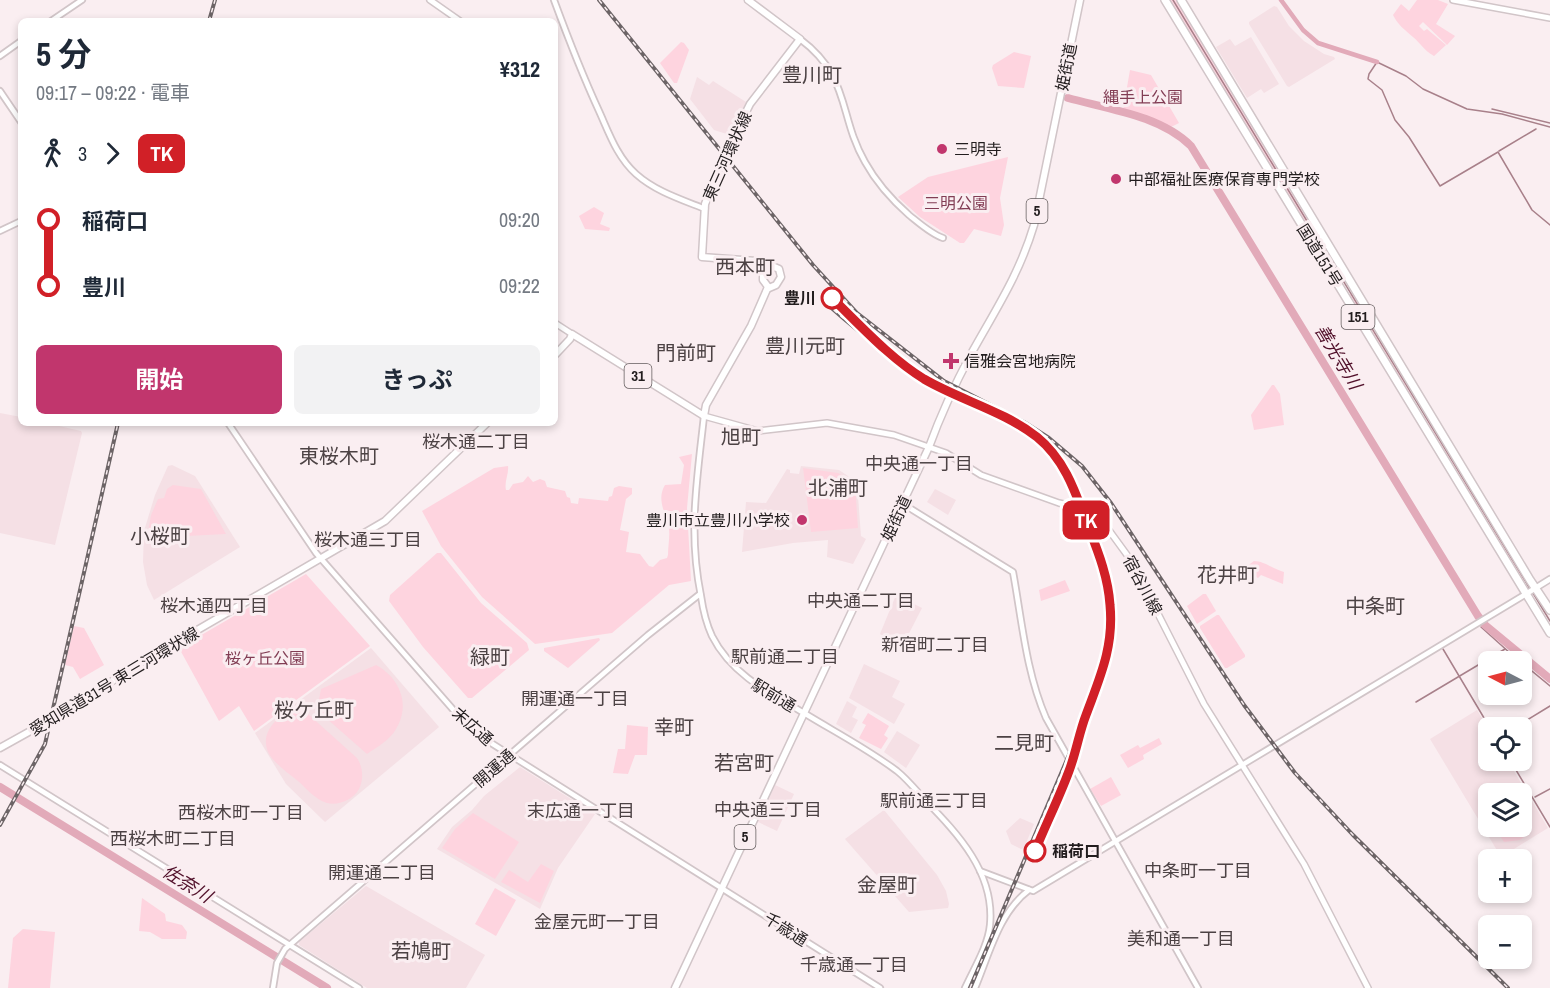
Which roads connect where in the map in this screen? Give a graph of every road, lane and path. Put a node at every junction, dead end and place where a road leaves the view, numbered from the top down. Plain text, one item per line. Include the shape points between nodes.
1 (82, 0) edge
2 (429, 0) edge
3 (554, 0) edge
4 (748, 0) edge
5 (1080, 0) edge
6 (1165, 0) edge
7 (1181, 0) edge
8 (1453, 0) edge
9 (55, 18) edge
10 (456, 18) edge
11 (1550, 18) edge
12 (800, 39) junction
13 (18, 43) edge
14 (0, 56) edge
15 (0, 91) edge
16 (18, 118) edge
17 (705, 209) junction
18 (18, 222) edge
19 (0, 231) edge
20 (944, 238) dead end
21 (763, 268) junction
22 (768, 287) junction
23 (558, 325) edge
24 (572, 334) junction
25 (558, 351) edge
26 (704, 416) junction
27 (230, 426) edge
28 (484, 426) edge
29 (929, 447) junction
30 (903, 504) junction
31 (321, 559) junction
32 (1550, 579) edge
33 (1531, 591) junction
34 (700, 594) junction
35 (1550, 610) edge
36 (1550, 633) edge
37 (803, 713) junction
38 (0, 748) edge
39 (509, 754) junction
40 (0, 765) edge
41 (1243, 765) junction
42 (1115, 842) junction
43 (980, 871) junction
44 (721, 888) junction
45 (1029, 890) junction
46 (290, 945) junction
47 (273, 988) edge
48 (359, 988) edge
49 (675, 988) edge
50 (880, 988) edge
51 (965, 988) edge
52 (975, 988) edge
53 (1198, 988) edge
54 (1368, 988) edge

1 - 9 street
2 - 10 main road
3 - 17 street via 584,78 626,164 649,185
4 - 12 main road
5 - 29 main road, 姫街道 / 5 via 1024,258 954,387
6 - 33 highway, 国道151号 / 151
7 - 33 highway, 国道151号 / 151
8 - 11 main road
12 - 17 main road, 東三河環状線 via 743,116
12 - 20 street via 835,78 864,161 879,183 907,214
13 - 14 street
15 - 16 street
17 - 21 main road, 東三河環状線 via 702,257 756,261
18 - 19 street
21 - 22 main road
21 - 22 main road via 779,269 781,277 773,287
22 - 26 main road via 751,326 706,405
23 - 24 main road
24 - 25 main road
24 - 26 main road, 31
26 - 29 main road, 宿谷川線 via 758,431 827,423 894,435
26 - 34 street, 駅前通 via 693,521
27 - 31 street, 末広通
28 - 31 main road, 愛知県道31号 東三河環状線 via 394,515
29 - 30 main road, 姫街道 / 5
29 - 41 main road, 宿谷川線 via 981,475 1059,503 1095,511 1130,560 1204,704
30 - 37 main road, 姫街道 / 5
30 - 42 street via 1013,572 1039,701
31 - 38 main road, 愛知県道31号 東三河環状線
31 - 39 street, 末広通 via 457,714 480,736
32 - 33 main road
33 - 35 highway, 国道151号 / 151
33 - 36 highway, 国道151号 / 151
33 - 41 street
34 - 37 street, 駅前通 via 712,635 729,662 750,681
34 - 39 street, 開運通
37 - 43 street, 駅前通 via 898,772 962,840
37 - 44 main road, 姫街道 / 5
39 - 44 street, 末広通
39 - 46 street, 開運通
40 - 46 street
41 - 42 street
41 - 54 main road, 宿谷川線 via 1304,864
42 - 45 street
42 - 53 street
43 - 45 street
43 - 51 street, 駅前通 via 989,898 990,923
44 - 49 main road, 姫街道 / 5
44 - 50 street, 千歳通
45 - 52 street via 1003,923
46 - 47 street, 開運通 via 276,968
46 - 48 street

